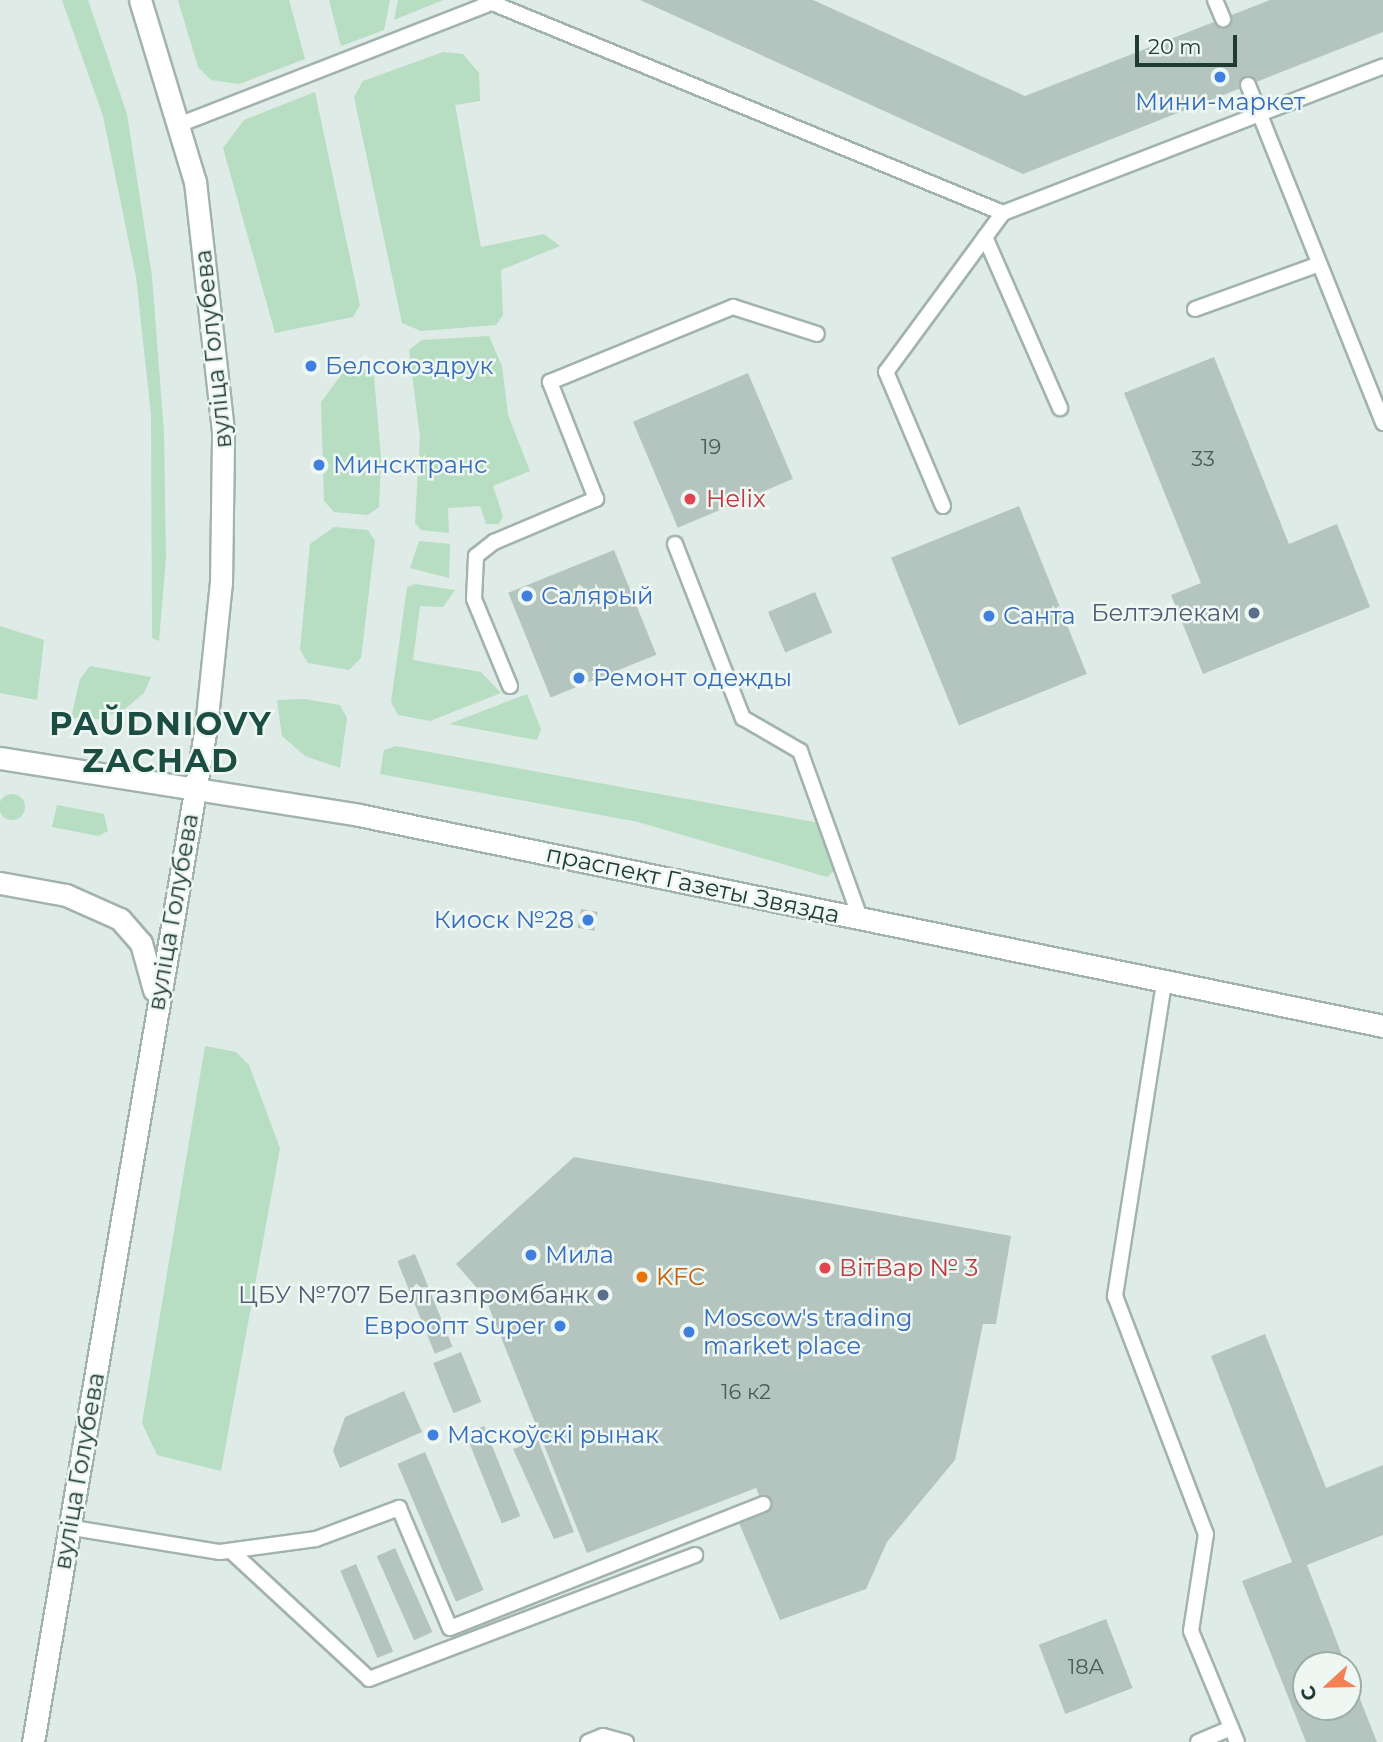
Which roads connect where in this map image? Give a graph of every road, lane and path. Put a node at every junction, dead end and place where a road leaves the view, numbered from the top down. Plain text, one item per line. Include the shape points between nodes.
1 (140, 0) edge
2 (1215, 0) edge
3 (486, 3) edge
4 (1223, 19) dead end
5 (1383, 66) edge
6 (1248, 85) dead end
7 (1259, 116) junction
8 (181, 124) junction
9 (1003, 213) junction
10 (985, 237) junction
11 (1319, 264) junction
12 (1195, 309) dead end
13 (817, 334) dead end
14 (1060, 408) dead end
15 (1383, 423) edge
16 (943, 506) dead end
17 (675, 544) dead end
18 (510, 686) dead end
19 (0, 758) edge
20 (196, 788) junction
21 (0, 883) edge
22 (861, 920) junction
23 (1164, 983) junction
24 (155, 1014) junction
25 (1383, 1026) edge
26 (762, 1504) dead end
27 (67, 1527) junction
28 (231, 1551) junction
29 (695, 1555) dead end
30 (1231, 1728) junction
31 (33, 1742) edge
32 (588, 1742) edge
33 (626, 1742) edge
34 (1198, 1742) edge
35 (1237, 1742) edge

1 - 8 main road, вуліца Голубева
2 - 4 lane
3 - 8 lane
3 - 9 lane
5 - 7 lane
6 - 7 lane
7 - 9 lane
7 - 11 lane
8 - 20 main road, вуліца Голубева via 195,182 223,431 222,583
9 - 10 lane
10 - 14 lane
10 - 16 lane via 886,372
11 - 12 lane
11 - 15 lane
13 - 18 lane via 733,307 550,382 596,499 494,542 476,556 474,599
17 - 22 lane via 743,718 800,751
19 - 20 main road, праспект Газеты Звязда
20 - 22 main road, праспект Газеты Звязда via 359,815
20 - 24 main road, вуліца Голубева
21 - 24 main road via 66,895 120,919 147,959
22 - 23 main road, праспект Газеты Звязда
23 - 25 main road, праспект Газеты Звязда
23 - 30 lane via 1115,1297 1206,1534 1191,1631
24 - 27 main road, вуліца Голубева
26 - 28 lane via 450,1628 399,1508 316,1539
27 - 28 lane
27 - 31 main road, вуліца Голубева
28 - 29 lane via 369,1679
30 - 34 lane
30 - 35 lane
32 - 33 lane via 603,1736

